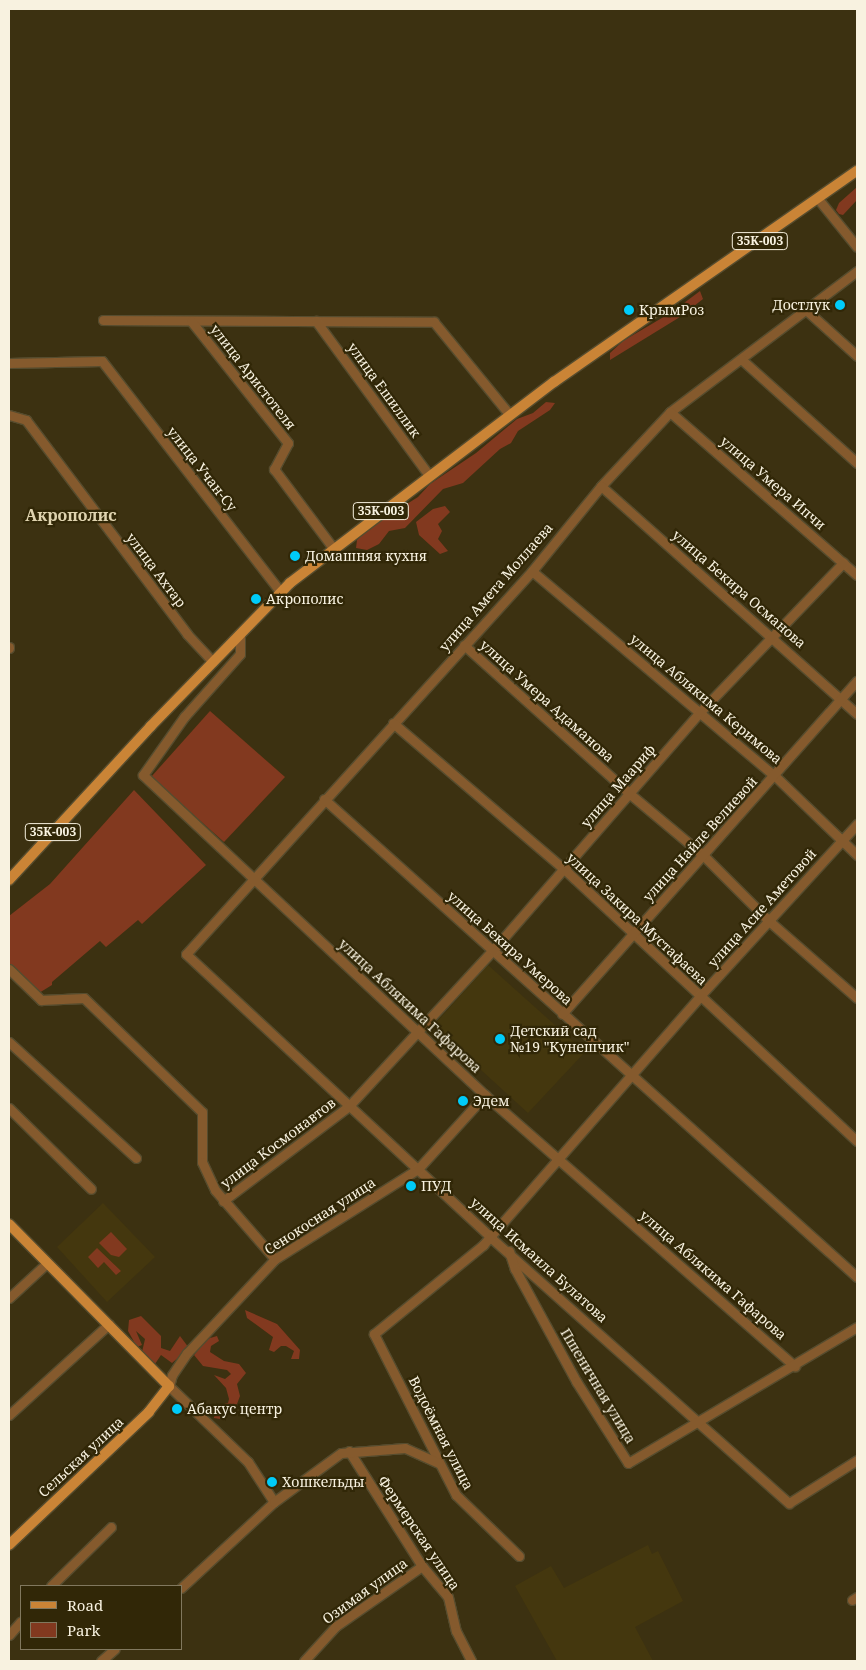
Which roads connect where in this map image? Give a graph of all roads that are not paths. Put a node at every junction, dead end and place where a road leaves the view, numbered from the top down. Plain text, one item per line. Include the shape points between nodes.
1 (857, 171) edge
2 (820, 200) junction
3 (857, 247) edge
4 (857, 271) edge
5 (806, 310) junction
6 (103, 320) dead end
7 (191, 321) junction
8 (316, 321) junction
9 (857, 356) edge
10 (741, 359) junction
11 (9, 363) edge
12 (670, 412) junction
13 (509, 414) junction
14 (9, 415) edge
15 (857, 463) edge
16 (428, 474) junction
17 (601, 486) junction
18 (333, 548) junction
19 (844, 563) junction
20 (532, 570) junction
21 (857, 575) edge
22 (281, 593) junction
23 (240, 635) junction
24 (772, 636) junction
25 (464, 645) junction
26 (213, 662) junction
27 (857, 682) edge
28 (841, 699) junction
29 (700, 712) junction
30 (857, 714) edge
31 (393, 723) junction
32 (775, 776) junction
33 (630, 794) junction
34 (324, 799) junction
35 (857, 824) edge
36 (842, 842) junction
37 (703, 855) junction
38 (857, 855) edge
39 (563, 868) junction
40 (10, 876) edge
41 (253, 880) junction
42 (769, 921) junction
43 (634, 934) junction
44 (492, 950) junction
45 (186, 954) joint
46 (9, 969) edge
47 (700, 996) junction
48 (857, 998) edge
49 (562, 1014) junction
50 (419, 1032) junction
51 (9, 1042) edge
52 (632, 1076) junction
53 (485, 1095) junction
54 (349, 1106) junction
55 (9, 1108) edge
56 (857, 1141) edge
57 (559, 1157) junction
58 (136, 1158) dead end
59 (418, 1169) junction
60 (91, 1189) dead end
61 (223, 1202) junction
62 (9, 1224) edge
63 (489, 1236) junction
64 (508, 1250) junction
65 (275, 1260) junction
66 (47, 1262) junction
67 (857, 1277) edge
68 (9, 1298) edge
69 (109, 1324) junction
70 (857, 1327) edge
71 (795, 1366) junction
72 (169, 1386) junction
73 (9, 1415) edge
74 (700, 1423) junction
75 (349, 1451) junction
76 (857, 1460) edge
77 (438, 1463) junction
78 (274, 1502) junction
79 (111, 1527) dead end
80 (9, 1545) edge
81 (519, 1556) dead end
82 (422, 1566) junction
83 (52, 1585) edge
84 (182, 1587) edge
85 (20, 1622) edge
86 (9, 1635) edge
87 (114, 1650) edge
88 (101, 1661) edge
89 (304, 1661) edge
90 (471, 1661) edge

1 - 2 main road, 35К-003
2 - 3 street
2 - 13 main road, 35К-003 via 613,339
4 - 5 street, улица Амета Моллаева
5 - 9 street
5 - 10 street, улица Амета Моллаева
6 - 7 street
7 - 8 street
7 - 18 street, улица Аристотеля via 288,443 274,469
8 - 13 street via 434,322
8 - 16 street, улица Ешиллик
10 - 12 street, улица Амета Моллаева
10 - 15 street
11 - 22 street, улица Учан-Су via 102,361
12 - 17 street, улица Амета Моллаева
12 - 19 street, улица Умера Ипчи
13 - 16 main road, 35К-003
14 - 26 street, улица Ахтар via 26,420 187,634
16 - 18 main road, 35К-003
17 - 20 street, улица Амета Моллаева
17 - 24 street, улица Бекира Османова
18 - 22 main road, 35К-003
19 - 21 street, улица Умера Ипчи
19 - 24 street, улица Маариф
20 - 25 street, улица Амета Моллаева
20 - 29 street, улица Аблякима Керимова
22 - 23 main road, 35К-003
23 - 26 main road, 35К-003
23 - 41 street, улица Аблякима Гафарова via 240,654 184,717 143,775
24 - 28 street, улица Бекира Османова
24 - 29 street, улица Маариф
25 - 31 street, улица Амета Моллаева
25 - 33 street, улица Умера Адаманова
26 - 40 main road, 35К-003
27 - 28 street, улица Найле Велиевой
28 - 30 street, улица Бекира Османова
28 - 32 street, улица Найле Велиевой
29 - 32 street, улица Аблякима Керимова
29 - 33 street, улица Маариф
31 - 34 street, улица Амета Моллаева
31 - 39 street, улица Закира Мустафаева
32 - 36 street, улица Аблякима Керимова
32 - 37 street, улица Найле Велиевой
33 - 37 street, улица Умера Адаманова
33 - 39 street, улица Маариф
34 - 41 street, улица Амета Моллаева
34 - 44 street, улица Бекира Умерова
35 - 36 street, улица Асие Аметовой
36 - 38 street, улица Аблякима Керимова
36 - 42 street, улица Асие Аметовой
37 - 42 street, улица Умера Адаманова
37 - 43 street, улица Найле Велиевой
39 - 43 street, улица Закира Мустафаева
39 - 44 street, улица Маариф
41 - 45 street, улица Амета Моллаева
41 - 50 street, улица Аблякима Гафарова
42 - 47 street, улица Асие Аметовой
42 - 48 street, улица Умера Адаманова
43 - 47 street, улица Закира Мустафаева
43 - 49 street, улица Найле Велиевой
44 - 49 street, улица Бекира Умерова
44 - 50 street, улица Маариф
45 - 54 street, улица Исмаила Булатова
46 - 61 street via 41,1000 84,998 202,1112 202,1162
47 - 52 street, улица Асие Аметовой
47 - 56 street, улица Закира Мустафаева
49 - 52 street, улица Бекира Умерова
50 - 53 street, улица Аблякима Гафарова
50 - 54 street, улица Космонавтов
51 - 58 street
52 - 57 street, улица Асие Аметовой
52 - 67 street, улица Бекира Умерова
53 - 57 street, улица Аблякима Гафарова
53 - 59 street
54 - 59 street, улица Исмаила Булатова
54 - 61 street, улица Космонавтов
55 - 60 street
57 - 63 street, улица Асие Аметовой
57 - 71 street, улица Аблякима Гафарова
59 - 63 street, улица Исмаила Булатова
59 - 65 street, Сенокосная улица
61 - 65 street
62 - 66 main road
63 - 64 street, улица Исмаила Булатова
63 - 77 street, Водоёмная улица via 483,1245 374,1334
64 - 74 street, улица Исмаила Булатова
64 - 74 street, Пшеничная улица via 515,1269 576,1381 628,1463
65 - 72 street, Сенокосная улица via 187,1353
66 - 68 street
66 - 69 main road
69 - 72 main road
69 - 73 street
70 - 71 street
71 - 74 street
72 - 78 street via 248,1462
72 - 80 main road, Сельская улица via 149,1412
74 - 76 street, улица Исмаила Булатова via 789,1502
75 - 77 street via 370,1453 405,1448
75 - 78 street via 327,1460
75 - 82 street, Фермерская улица
77 - 81 street, Водоёмная улица via 466,1508
78 - 84 street
79 - 83 street
82 - 89 street, Озимая улица via 336,1626
82 - 90 street, Фермерская улица via 448,1597 456,1631
85 - 86 street
87 - 88 street

